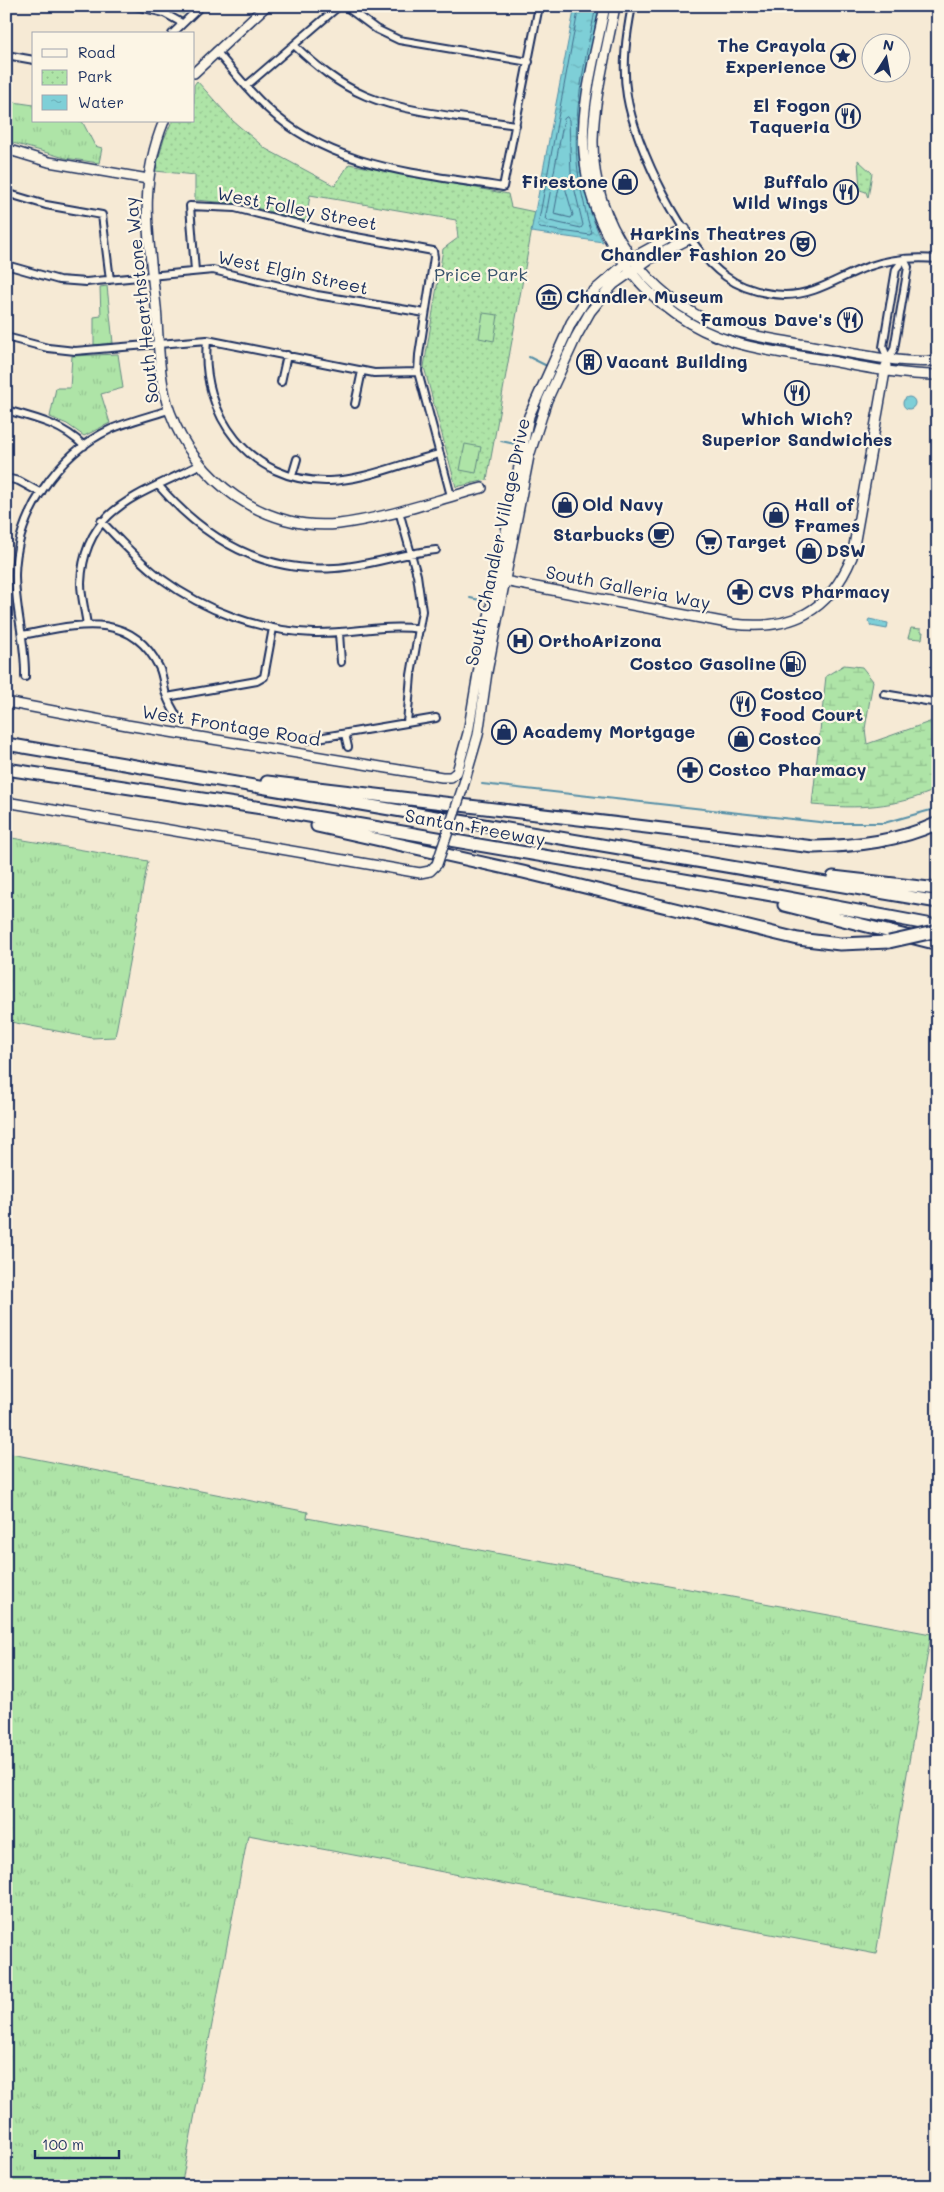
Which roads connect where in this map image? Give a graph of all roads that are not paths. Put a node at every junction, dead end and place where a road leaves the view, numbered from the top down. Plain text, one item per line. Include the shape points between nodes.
1 (135, 6) edge
2 (201, 6) edge
3 (266, 6) edge
4 (339, 6) edge
5 (345, 6) edge
6 (539, 6) edge
7 (605, 6) edge
8 (615, 6) edge
9 (632, 6) edge
10 (182, 22) junction
11 (174, 32) edge
12 (294, 45) junction
13 (216, 50) junction
14 (6, 55) edge
15 (32, 60) edge
16 (529, 62) junction
17 (195, 72) edge
18 (246, 86) junction
19 (164, 122) edge
20 (516, 125) junction
21 (6, 149) edge
22 (148, 179) junction
23 (6, 193) edge
24 (685, 229) junction
25 (691, 238) junction
26 (904, 259) junction
27 (938, 259) edge
28 (635, 262) junction
29 (6, 265) edge
30 (627, 268) junction
31 (196, 271) junction
32 (153, 275) junction
33 (110, 280) junction
34 (425, 313) junction
35 (6, 337) edge
36 (207, 340) junction
37 (159, 344) junction
38 (287, 355) junction
39 (888, 359) junction
40 (938, 361) edge
41 (362, 371) junction
42 (885, 371) junction
43 (418, 372) junction
44 (938, 375) edge
45 (282, 382) dead end
46 (355, 404) dead end
47 (6, 410) edge
48 (169, 410) junction
49 (84, 446) junction
50 (440, 454) junction
51 (298, 459) dead end
52 (199, 465) junction
53 (292, 476) junction
54 (6, 478) edge
55 (159, 486) junction
56 (482, 488) dead end
57 (40, 493) junction
58 (451, 496) junction
59 (399, 511) junction
60 (101, 521) junction
61 (436, 550) dead end
62 (410, 552) junction
63 (500, 580) junction
64 (87, 624) junction
65 (273, 628) junction
66 (420, 629) junction
67 (339, 632) junction
68 (22, 635) junction
69 (341, 662) dead end
70 (25, 677) dead end
71 (884, 694) dead end
72 (167, 697) junction
73 (6, 702) edge
74 (938, 703) edge
75 (176, 715) dead end
76 (436, 718) dead end
77 (407, 723) junction
78 (345, 734) junction
79 (306, 740) dead end
80 (6, 744) edge
81 (348, 747) dead end
82 (6, 769) edge
83 (156, 770) junction
84 (452, 777) junction
85 (75, 780) junction
86 (462, 790) junction
87 (6, 802) edge
88 (938, 823) edge
89 (666, 856) junction
90 (700, 884) junction
91 (938, 889) edge
92 (938, 902) edge
93 (938, 926) edge
94 (938, 931) edge
95 (938, 944) edge

1 - 10 street via 164,13
2 - 10 street
3 - 13 street
4 - 12 street
5 - 16 street via 369,25 399,40
6 - 16 street
7 - 30 street via 585,113 584,150 593,203
8 - 28 street via 595,110 594,157 604,206 618,238
9 - 24 street via 624,63 627,98 638,137
10 - 11 street
12 - 18 street
12 - 20 street via 322,71 366,96 401,106
13 - 17 street
13 - 18 street
14 - 15 street
16 - 20 street
18 - 20 street via 277,117 308,138 356,160 391,170 503,187
19 - 22 street, South Hearthstone Way
21 - 22 street via 49,162
22 - 32 street, South Hearthstone Way via 146,219
23 - 33 street via 46,205 102,215
24 - 25 street
24 - 28 street, South Chandler Village Drive
25 - 26 street via 711,265 725,277 768,294 788,295 818,290 867,267
25 - 28 street, South Chandler Village Drive
26 - 27 street
26 - 39 street, South Galleria Way via 908,267 894,348
26 - 39 street, South Galleria Way via 896,269 891,295 883,347
28 - 30 street, South Chandler Village Drive
28 - 39 street via 676,302 722,327 760,337
29 - 33 street, West Elgin Street via 59,280
30 - 42 street via 669,309 723,338 761,349
30 - 63 street, South Chandler Village Drive via 588,296 579,307 529,416
31 - 32 street, West Elgin Street
31 - 34 street, West Elgin Street via 228,272 317,295
31 - 34 street, West Folley Street via 190,206 235,208 334,233 433,251
32 - 33 street, West Elgin Street
32 - 37 street, South Hearthstone Way
34 - 43 street
35 - 37 street via 75,351
36 - 37 street
36 - 38 street
36 - 53 street via 206,371 210,394 230,434 246,452
37 - 48 street, South Hearthstone Way
38 - 41 street
38 - 45 street
39 - 40 street
39 - 42 street, South Galleria Way
41 - 43 street via 386,374
41 - 46 street
42 - 44 street
42 - 63 street, South Galleria Way via 852,557 828,596 802,616 772,626 733,624
43 - 50 street
47 - 49 street via 55,425
48 - 49 street via 111,429
48 - 52 street, South Hearthstone Way
49 - 57 street
50 - 53 street via 346,479 312,480
50 - 58 street
51 - 53 street
52 - 55 street
52 - 59 street, South Hearthstone Way via 237,498 263,512 287,519 338,524
54 - 57 street via 19,481
55 - 60 street via 113,509
55 - 62 street via 203,530 258,557 294,566 335,568 368,564
56 - 58 street, South Hearthstone Way
57 - 68 street via 30,513 18,554 16,590
58 - 59 street, South Hearthstone Way
59 - 62 street
60 - 64 street via 87,547 83,565 81,585
60 - 65 street via 137,558 188,596 240,620
61 - 62 street
62 - 66 street via 421,595
63 - 84 street, South Chandler Village Drive via 468,733 457,771
63 - 86 street, South Chandler Village Drive via 478,735
64 - 68 street
64 - 72 street via 106,625 135,637 160,669
65 - 67 street
65 - 72 street via 264,677
66 - 67 street via 398,626
66 - 77 street via 411,675
67 - 69 street
68 - 70 street
71 - 74 street
72 - 75 street
73 - 84 street, West Frontage Road via 156,730
76 - 77 street
77 - 78 street
78 - 79 street
78 - 81 street
80 - 83 highway, Santan Freeway
82 - 85 highway, Santan Freeway
83 - 88 highway via 814,847 873,843
83 - 89 highway, Santan Freeway
84 - 86 street
85 - 90 highway, Santan Freeway via 155,790
85 - 94 highway, bridge via 361,835 798,939 829,944 889,942
86 - 87 street, South Chandler Village Drive, bridge via 437,864 424,873
89 - 91 highway
89 - 92 highway, Santan Freeway
90 - 93 highway, Santan Freeway
90 - 95 highway

